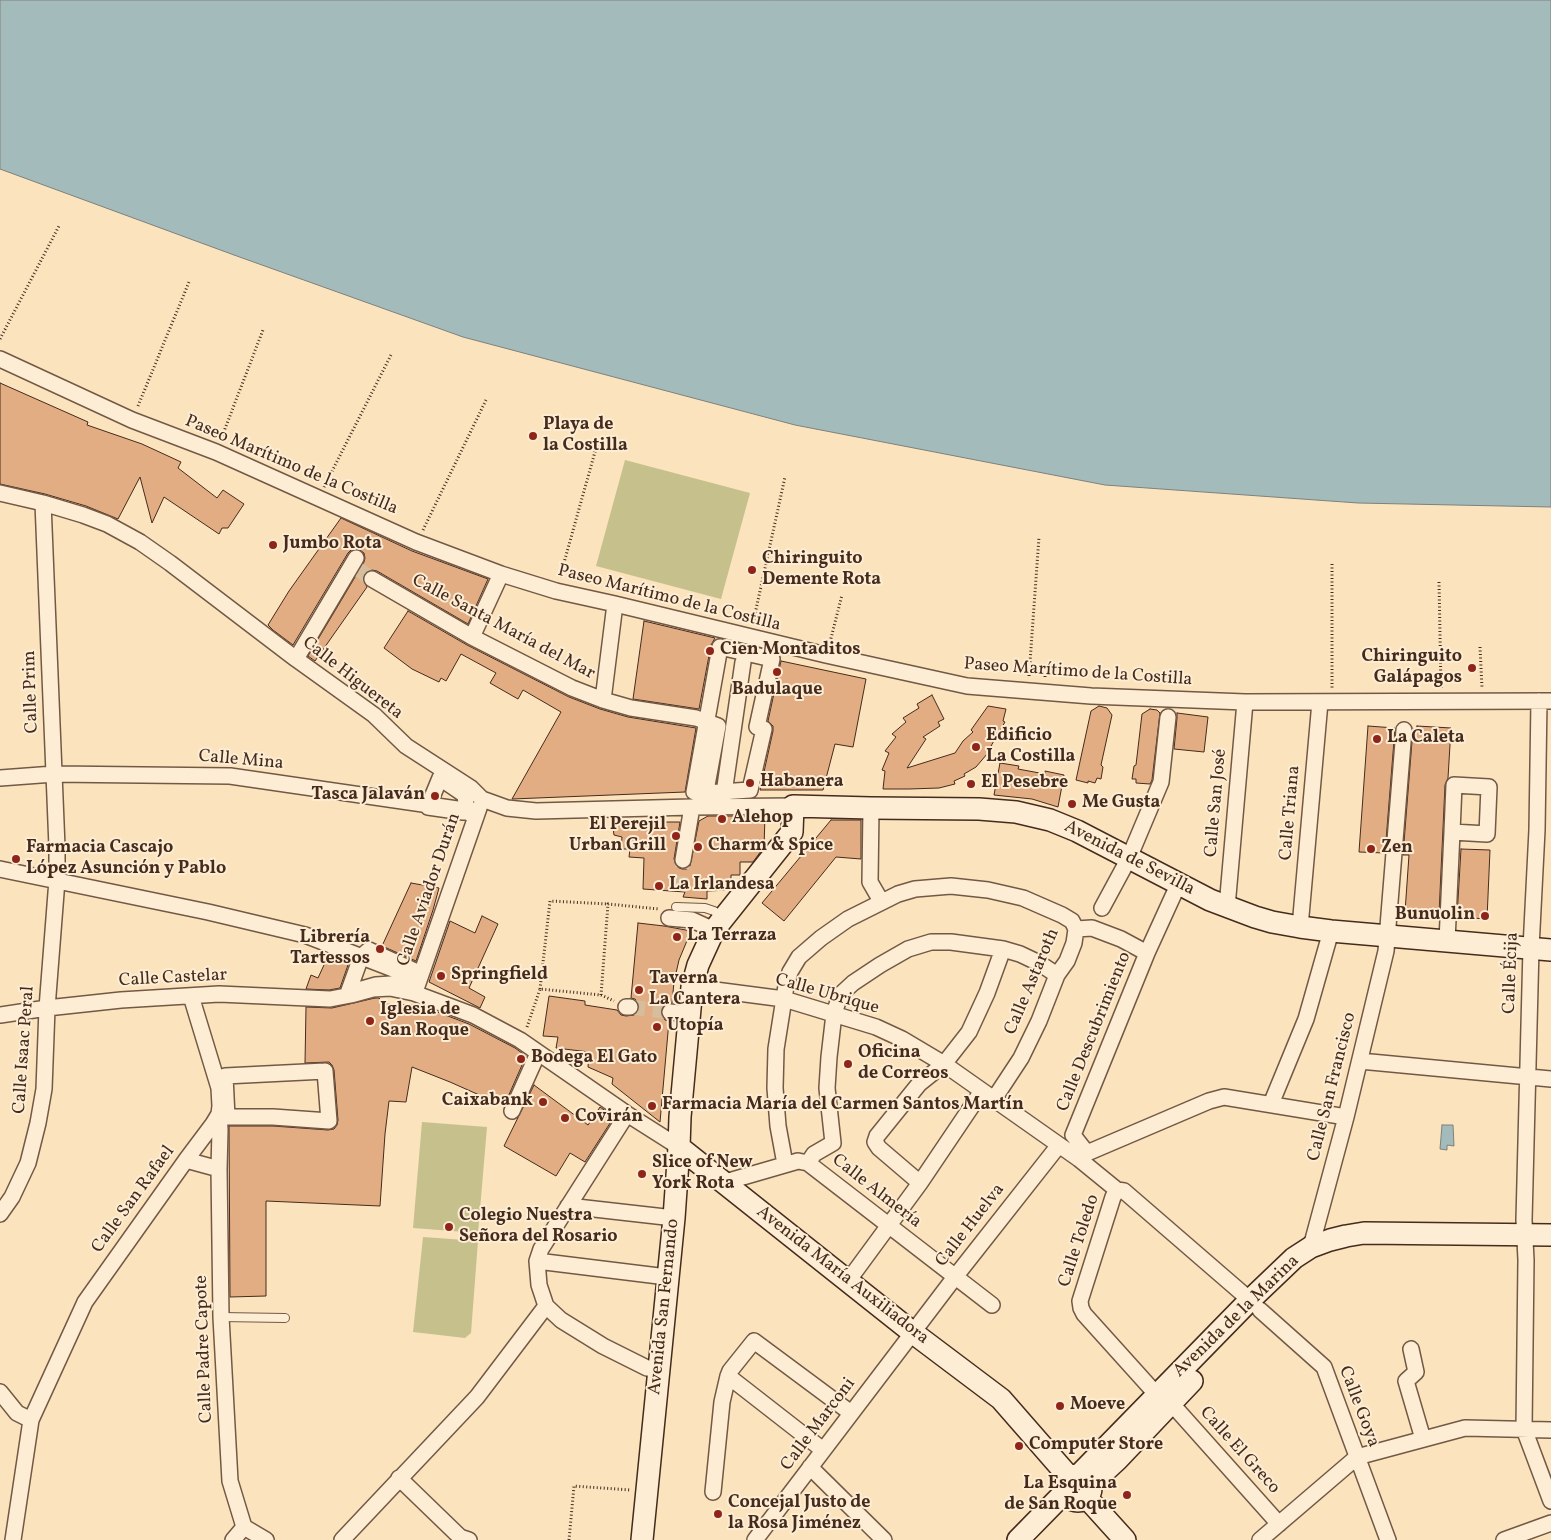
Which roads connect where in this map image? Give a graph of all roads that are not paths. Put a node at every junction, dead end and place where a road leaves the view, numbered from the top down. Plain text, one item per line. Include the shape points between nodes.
1 (0, 359) edge
2 (0, 493) edge
3 (44, 503) junction
4 (355, 563) dead end
5 (501, 574) junction
6 (372, 579) tunnel mouth
7 (615, 604) junction
8 (472, 637) junction
9 (296, 659) junction
10 (743, 662) dead end
11 (602, 700) junction
12 (1545, 701) edge
13 (1245, 702) junction
14 (1326, 702) junction
15 (1168, 717) dead end
16 (706, 722) junction
17 (1404, 730) dead end
18 (54, 774) junction
19 (0, 778) edge
20 (482, 799) junction
21 (723, 799) junction
22 (700, 802) junction
23 (428, 805) junction
24 (793, 806) junction
25 (871, 808) junction
26 (470, 813) junction
27 (1544, 830) edge
28 (1452, 832) dead end
29 (1129, 858) junction
30 (683, 860) tunnel mouth
31 (0, 870) edge
32 (57, 880) junction
33 (1178, 885) junction
34 (881, 901) junction
35 (1227, 907) junction
36 (1102, 908) dead end
37 (673, 912) road end
38 (719, 924) junction
39 (1300, 928) junction
40 (1076, 929) junction
41 (1330, 931) junction
42 (1386, 936) junction
43 (1446, 941) junction
44 (1003, 949) junction
45 (1541, 949) edge
46 (1148, 952) junction
47 (363, 957) junction
48 (1057, 975) junction
49 (416, 984) junction
50 (692, 987) junction
51 (350, 994) junction
52 (191, 996) junction
53 (784, 999) junction
54 (47, 1008) junction
55 (834, 1014) junction
56 (0, 1015) edge
57 (538, 1054) junction
58 (1360, 1061) junction
59 (944, 1064) junction
60 (1528, 1077) junction
61 (1551, 1079) edge
62 (988, 1095) junction
63 (1271, 1104) junction
64 (512, 1111) dead end
65 (627, 1114) junction
66 (223, 1116) junction
67 (1346, 1118) junction
68 (1059, 1145) junction
69 (679, 1148) junction
70 (1083, 1156) junction
71 (186, 1160) junction
72 (808, 1163) junction
73 (784, 1164) junction
74 (219, 1169) junction
75 (722, 1183) junction
76 (920, 1183) junction
77 (1117, 1190) junction
78 (568, 1206) junction
79 (0, 1214) edge
80 (674, 1218) junction
81 (888, 1225) junction
82 (1551, 1235) edge
83 (1525, 1241) junction
84 (1312, 1247) junction
85 (1551, 1247) edge
86 (538, 1261) junction
87 (667, 1277) junction
88 (955, 1277) junction
89 (848, 1281) junction
90 (992, 1305) dead end
91 (1255, 1305) junction
92 (546, 1306) junction
93 (221, 1317) junction
94 (285, 1318) dead end
95 (912, 1332) junction
96 (1411, 1349) dead end
97 (659, 1369) junction
98 (728, 1381) junction
99 (0, 1392) edge
100 (1164, 1399) junction
101 (852, 1412) junction
102 (31, 1420) junction
103 (1524, 1429) junction
104 (1551, 1430) edge
105 (1423, 1439) junction
106 (823, 1450) junction
107 (1357, 1456) junction
108 (810, 1468) junction
109 (399, 1478) junction
110 (1078, 1488) junction
111 (713, 1492) dead end
112 (1551, 1501) edge
113 (1551, 1523) edge
114 (1279, 1524) junction
115 (244, 1527) junction
116 (462, 1539) edge
117 (13, 1540) edge
118 (233, 1540) edge
119 (266, 1540) edge
120 (342, 1540) edge
121 (642, 1540) edge
122 (755, 1540) edge
123 (884, 1540) edge
124 (1018, 1540) edge
125 (1037, 1540) edge
126 (1125, 1540) edge
127 (1260, 1540) edge
128 (1388, 1540) edge
129 (1504, 1540) edge

1 - 5 street, Paseo Marítimo de la Costilla via 132,420 216,452 416,542
2 - 3 street, Calle Higuereta
3 - 9 street, Calle Higuereta via 107,524 140,542
3 - 18 street, Calle Prim
4 - 9 street
5 - 7 street, Paseo Marítimo de la Costilla
5 - 8 street
6 - 8 street, Calle Santa María del Mar
7 - 11 street
7 - 13 street, Paseo Marítimo de la Costilla via 967,686 1028,687 1100,697
8 - 11 street, Calle Santa María del Mar
9 - 20 street, Calle Higuereta via 374,715 406,746 471,788
10 - 21 street
11 - 16 street, Calle Santa María del Mar
12 - 14 street, Paseo Marítimo de la Costilla
12 - 27 street, Calle Écija
13 - 14 street, Paseo Marítimo de la Costilla
13 - 35 street, Calle San José
14 - 39 street, Calle Triana
15 - 29 street via 1161,782
16 - 21 street via 720,646 772,659 757,727 764,729 750,790
16 - 22 street via 694,792
17 - 42 street, Calle San Francisco
18 - 19 street, Calle Mina
18 - 23 street, Calle Mina via 230,776
18 - 32 street, Calle Prim
20 - 22 street, Calle Higuereta via 507,808 536,811
20 - 26 street, Calle Aviador Durán
21 - 22 street, Calle Higuereta
21 - 24 street, Avenida de Sevilla
22 - 30 street
23 - 26 street, Calle Mina
23 - 26 street via 440,778 465,795
24 - 25 street, Avenida de Sevilla
24 - 38 street, Avenida San Fernando via 792,832
25 - 29 street, Avenida de Sevilla via 1016,812 1068,827
25 - 34 street via 870,882
26 - 49 street, Calle Aviador Durán
27 - 45 street, Calle Écija
28 - 43 street
29 - 33 street, Avenida de Sevilla
29 - 36 street
31 - 32 street
32 - 47 street via 305,935
32 - 54 street, Calle Isaac Peral
33 - 35 street, Avenida de Sevilla
33 - 46 street
34 - 40 street, Calle Astaroth via 898,894 951,886 988,890 1023,898 1062,914 1072,921
34 - 53 street, Calle Astaroth via 841,923 799,957 790,972
35 - 39 street, Avenida de Sevilla
37 - 38 street via 692,920
38 - 50 street, Avenida San Fernando via 698,965
39 - 41 street, Avenida de Sevilla
40 - 46 street via 1092,928
40 - 48 street, Calle Astaroth via 1067,961
41 - 42 street, Avenida de Sevilla
41 - 63 street via 1306,1018
42 - 43 street, Avenida de Sevilla
42 - 58 street, Calle San Francisco via 1386,951
43 - 45 street, Avenida de Sevilla
44 - 48 street via 1039,963
44 - 55 street via 952,942 931,942 908,949 853,983 840,995
44 - 59 street via 969,1032
45 - 60 street, Calle Écija
46 - 70 street, Calle Descubrimiento via 1073,1135
47 - 49 street, Avenida María Auxiliadora via 369,950 415,971
47 - 51 street
48 - 62 street, Calle Astaroth via 1021,1058
49 - 51 street, Calle Castelar via 411,990 391,984 376,985
49 - 57 street, Avenida María Auxiliadora via 520,1040
50 - 53 street, Calle Ubrique
50 - 69 street, Avenida San Fernando via 680,1013
51 - 52 street, Calle Castelar via 330,999 242,994
52 - 54 street, Calle Castelar
52 - 66 street, Calle San Rafael via 219,1088
53 - 55 street, Calle Ubrique
53 - 73 street, Calle Astaroth via 776,1050 775,1088
54 - 56 street, Calle Castelar
54 - 79 street, Calle Isaac Peral via 44,1089 38,1123 28,1163
55 - 59 street, Calle Ubrique via 876,1027
55 - 72 street via 827,1088 833,1143 814,1154
57 - 64 street
57 - 65 street, Avenida María Auxiliadora
58 - 60 street
58 - 67 street, Calle San Francisco
59 - 62 street, Calle Ubrique
59 - 76 street via 919,1084 875,1142
60 - 61 street
60 - 83 street, Calle Écija
62 - 68 street, Calle Ubrique
62 - 76 street, Calle Astaroth
63 - 67 street
63 - 70 street via 1224,1097 1209,1101
65 - 69 street, Avenida María Auxiliadora
65 - 78 street
66 - 66 street via 330,1120 326,1070 225,1076
66 - 71 street, Calle San Rafael
66 - 74 street, Calle Padre Capote
67 - 84 street, Calle San Francisco
68 - 70 street, Calle Ubrique
68 - 88 street, Calle Huelva
69 - 75 street, Avenida María Auxiliadora
69 - 80 street, Avenida San Fernando
70 - 77 street, Calle Goya
71 - 74 street
71 - 102 street, Calle San Rafael via 85,1302
72 - 73 street, Calle Almería
72 - 81 street, Calle Almería
73 - 75 street, Calle Almería
74 - 93 street, Calle Padre Capote
75 - 89 street, Avenida María Auxiliadora
76 - 81 street, Calle Astaroth
77 - 91 street, Calle Goya via 1124,1191
77 - 100 street, Calle Toledo via 1080,1300 1081,1308
78 - 80 street
78 - 86 street via 541,1249
80 - 87 street, Avenida San Fernando
81 - 88 street, Calle Almería
81 - 89 street, Calle Astaroth
82 - 83 street, Avenida de la Marina
83 - 84 street, Avenida de la Marina via 1364,1234
83 - 85 street, Avenida de la Marina
83 - 91 street, Avenida de la Marina via 1378,1245 1350,1249 1310,1264
83 - 103 street, Calle Écija
84 - 91 street, Avenida de la Marina via 1294,1258
86 - 87 street
86 - 92 street via 539,1286
87 - 97 street, Avenida San Fernando
88 - 90 street, Calle Almería
88 - 95 street, Calle Huelva
89 - 95 street, Avenida María Auxiliadora
91 - 100 street, Avenida de la Marina
91 - 107 street, Calle Goya via 1324,1367
92 - 97 street via 561,1320 603,1346 646,1368
92 - 109 street via 477,1397
93 - 94 lane
93 - 115 street, Calle Padre Capote via 230,1481
95 - 101 street, Calle Marconi
95 - 110 street, Avenida María Auxiliadora via 1001,1399
96 - 105 street via 1416,1372 1406,1381
97 - 121 street, Avenida San Fernando
98 - 101 street via 730,1371 754,1341
98 - 106 street
98 - 111 street via 722,1402
99 - 102 street via 17,1413
100 - 110 street, Avenida de la Marina via 1117,1460
100 - 114 street, Calle El Greco
101 - 106 street, Calle Marconi
102 - 117 street, Calle San Rafael
103 - 104 street
103 - 105 street via 1465,1428
103 - 112 street
105 - 107 street
106 - 108 street, Calle Marconi
107 - 114 street
107 - 128 street, Calle Goya
108 - 122 street, Calle Marconi
108 - 123 street
109 - 116 street
109 - 120 street
110 - 124 street, Avenida de la Marina
110 - 125 street, Avenida de la Marina
110 - 126 street, Avenida María Auxiliadora
113 - 129 street
114 - 127 street
115 - 118 street
115 - 119 street

